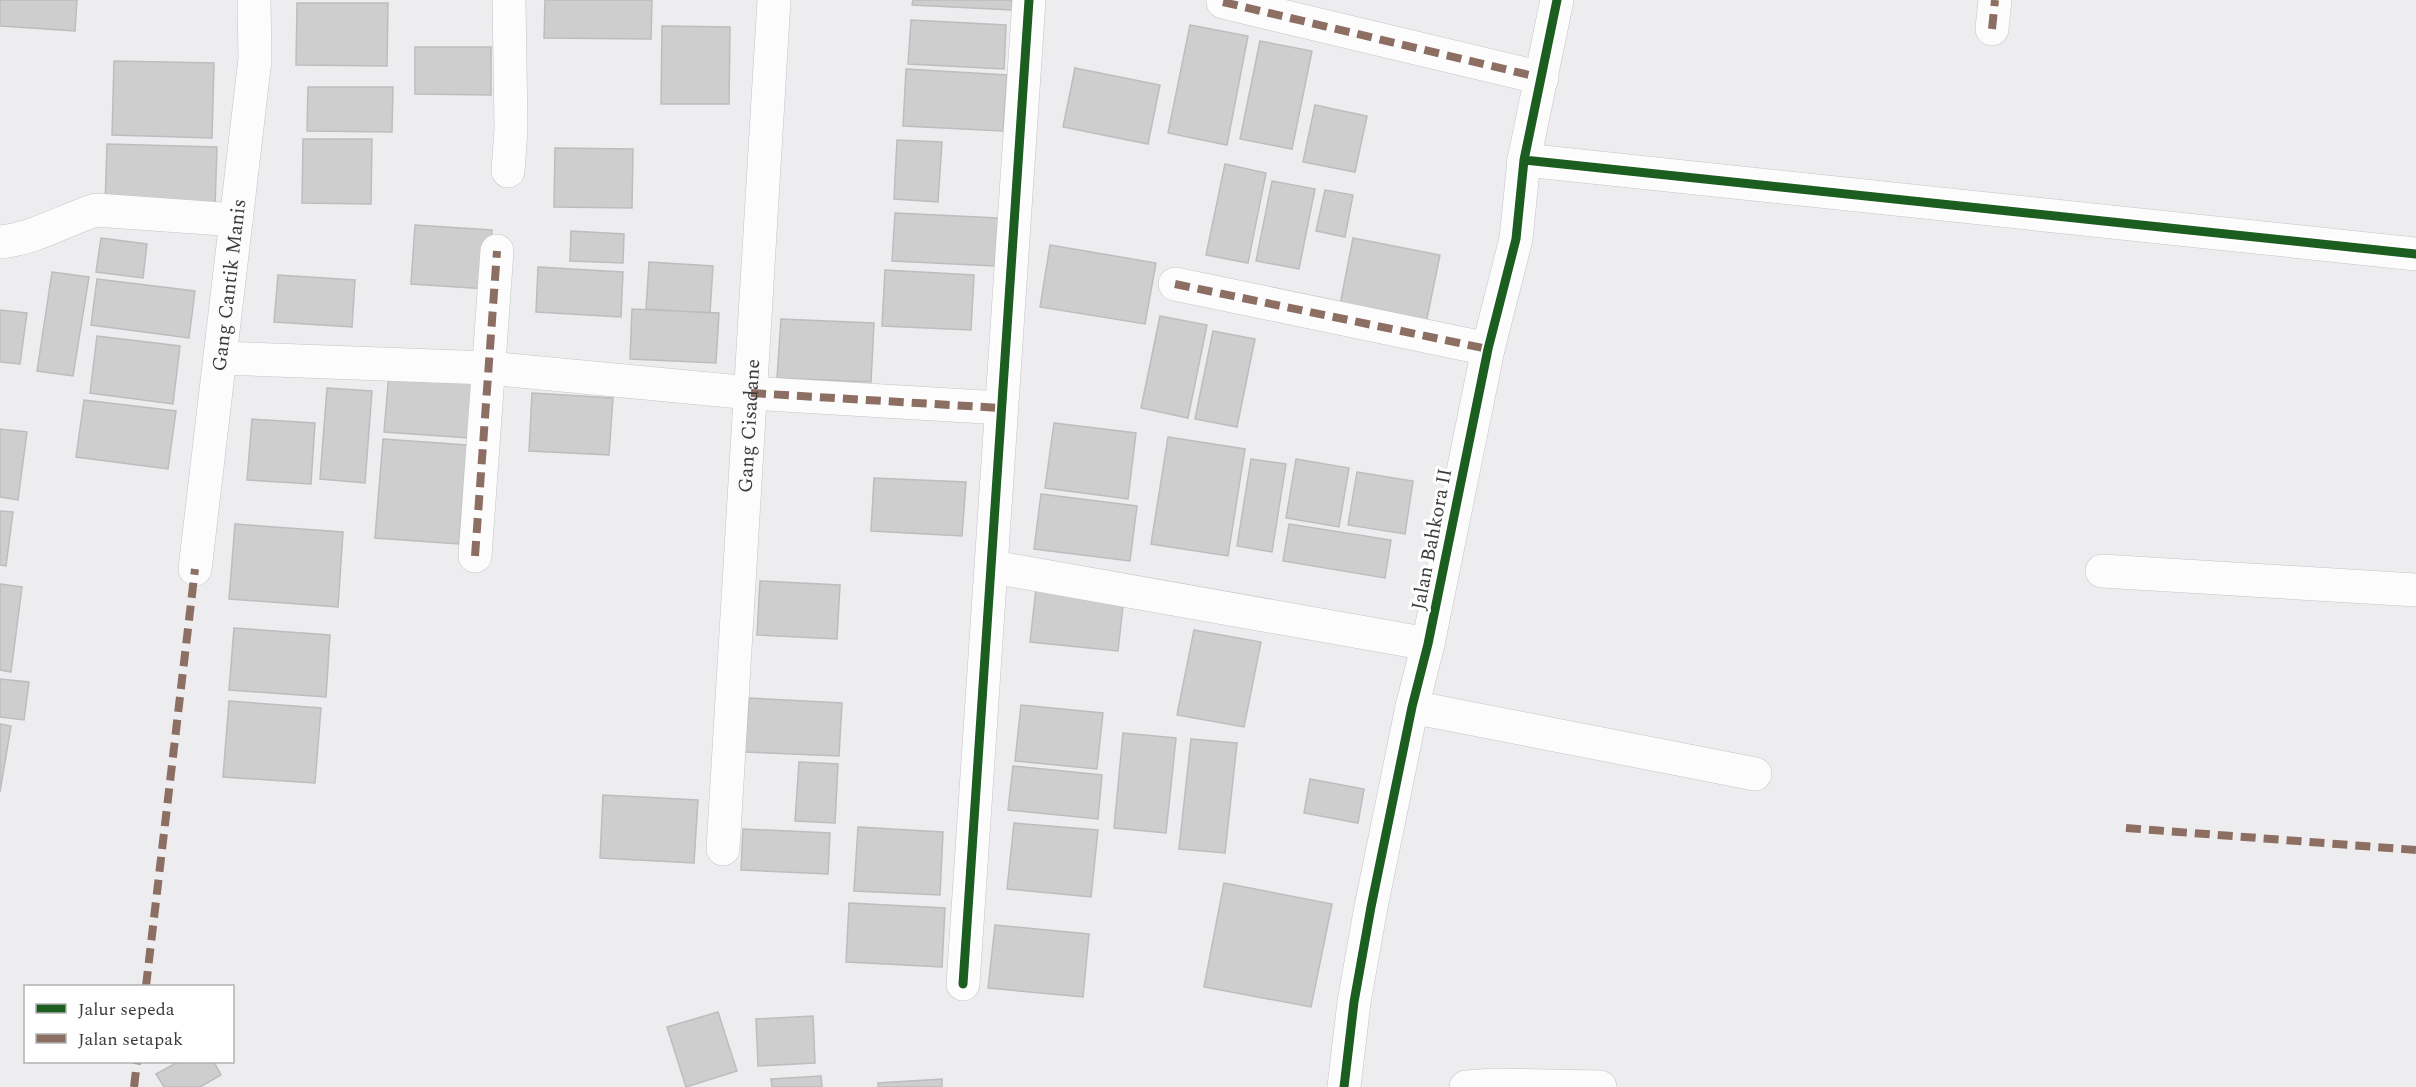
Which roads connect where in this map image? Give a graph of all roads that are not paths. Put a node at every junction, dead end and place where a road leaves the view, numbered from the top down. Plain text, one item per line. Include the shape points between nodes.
1 (254, 0) edge
2 (509, 0) edge
3 (774, 0) edge
4 (1029, 0) edge
5 (1557, 0) edge
6 (1223, 2) dead end
7 (1542, 78) junction
8 (1524, 160) junction
9 (508, 171) dead end
10 (236, 220) junction
11 (0, 242) edge
12 (497, 251) dead end
13 (2416, 254) edge
14 (1175, 284) dead end
15 (1488, 349) junction
16 (220, 358) junction
17 (488, 368) junction
18 (752, 393) junction
19 (1001, 408) junction
20 (475, 556) dead end
21 (993, 567) junction
22 (195, 569) dead end
23 (2102, 571) dead end
24 (2416, 590) edge
25 (1428, 644) junction
26 (1412, 707) junction
27 (1755, 774) dead end
28 (723, 849) dead end
29 (963, 984) dead end
30 (1344, 1087) edge
31 (1466, 1087) edge
32 (1600, 1087) edge

1 - 10 street, Gang Cantik Manis via 255,59
2 - 9 street
3 - 18 street, Gang Cisadane
4 - 19 street
5 - 7 street, Jalan Bahkora II
6 - 7 street
7 - 8 street, Jalan Bahkora II
8 - 13 street
8 - 15 street, Jalan Bahkora II via 1516,239
10 - 11 street via 96,210 20,240
10 - 16 street, Gang Cantik Manis
12 - 17 street
14 - 15 street
15 - 25 street, Jalan Bahkora II
16 - 17 street
16 - 22 street, Gang Cantik Manis
17 - 18 street
17 - 20 street
18 - 19 street
18 - 28 street, Gang Cisadane
19 - 21 street
21 - 25 street
21 - 29 street
23 - 24 street
25 - 26 street, Jalan Bahkora II
26 - 27 street
26 - 30 street, Jalan Bahkora II via 1354,1002
31 - 32 street

